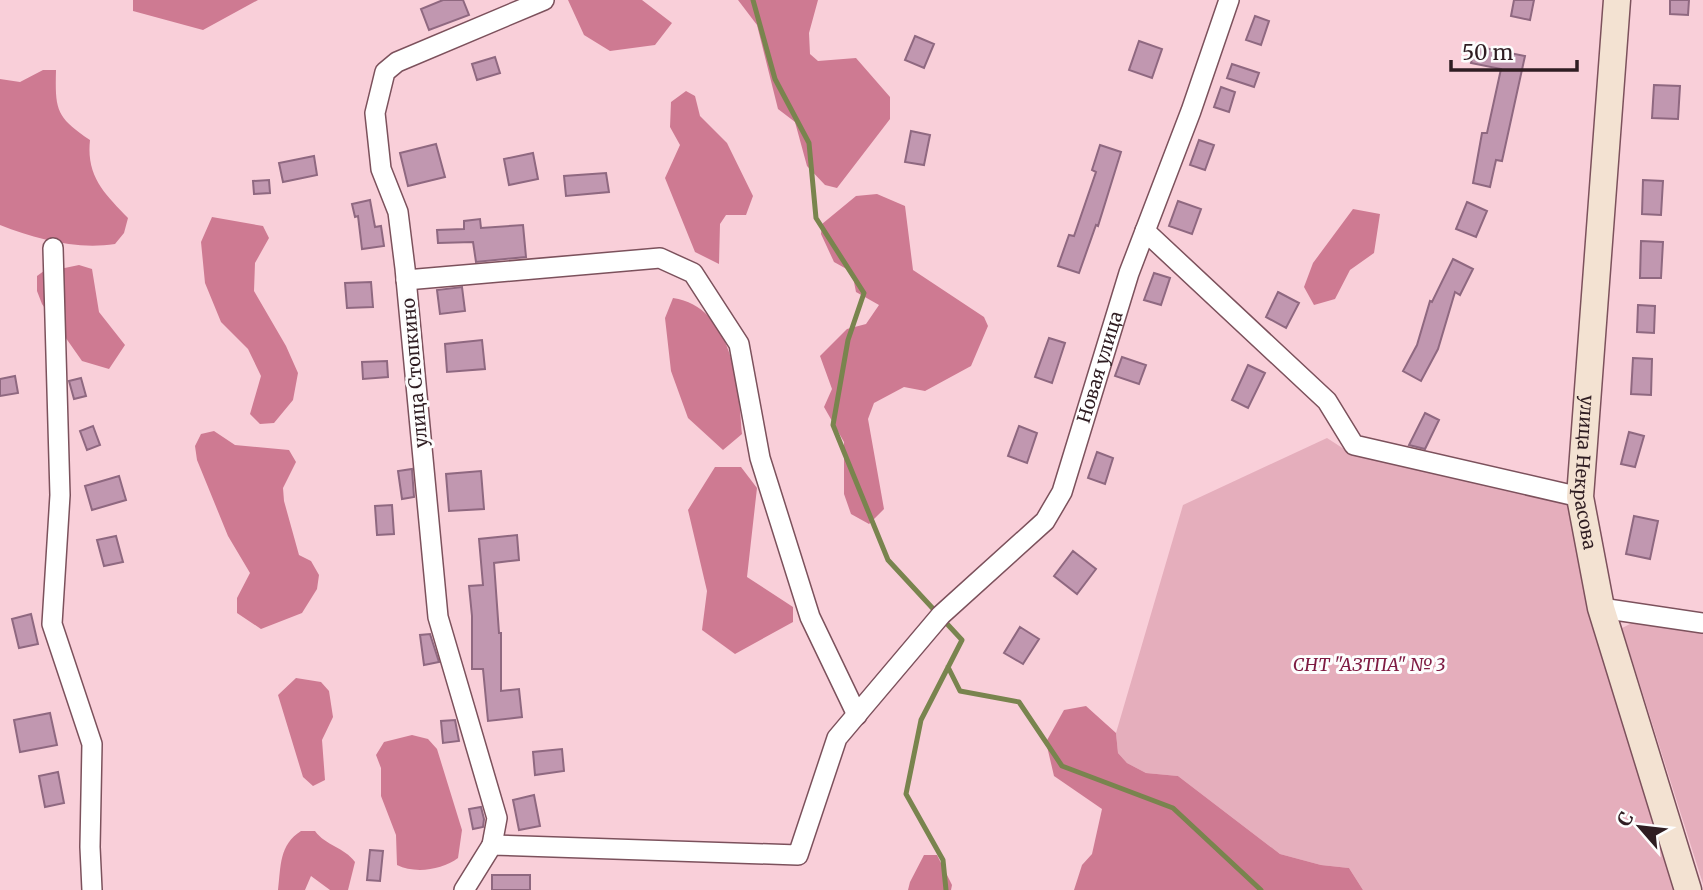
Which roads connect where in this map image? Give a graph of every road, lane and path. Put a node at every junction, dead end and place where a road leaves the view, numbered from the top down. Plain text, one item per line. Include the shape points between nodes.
1 (544, 0) edge
2 (1229, 0) edge
3 (1617, 0) edge
4 (1145, 231) junction
5 (53, 248) dead end
6 (406, 280) junction
7 (1580, 497) junction
8 (1601, 608) junction
9 (1703, 623) edge
10 (857, 715) junction
11 (492, 845) junction
12 (92, 890) edge
13 (464, 890) edge
14 (1688, 890) edge

1 - 6 street, улица Стопкино via 397,62 385,72 375,113 376,138 381,169 398,212
2 - 4 street, Новая улица
3 - 7 main road, улица Некрасова
4 - 7 street via 1327,401 1354,445
4 - 10 street, Новая улица via 1062,492 1051,512 941,615
5 - 12 street via 60,495 52,624 92,744
6 - 10 street via 660,258 693,272 739,344 760,458 810,618
6 - 11 street, улица Стопкино via 438,617 497,818
7 - 8 main road, улица Некрасова
8 - 9 street
8 - 14 main road, улица Некрасова
10 - 11 street, Новая улица via 837,738 798,855
11 - 13 street

